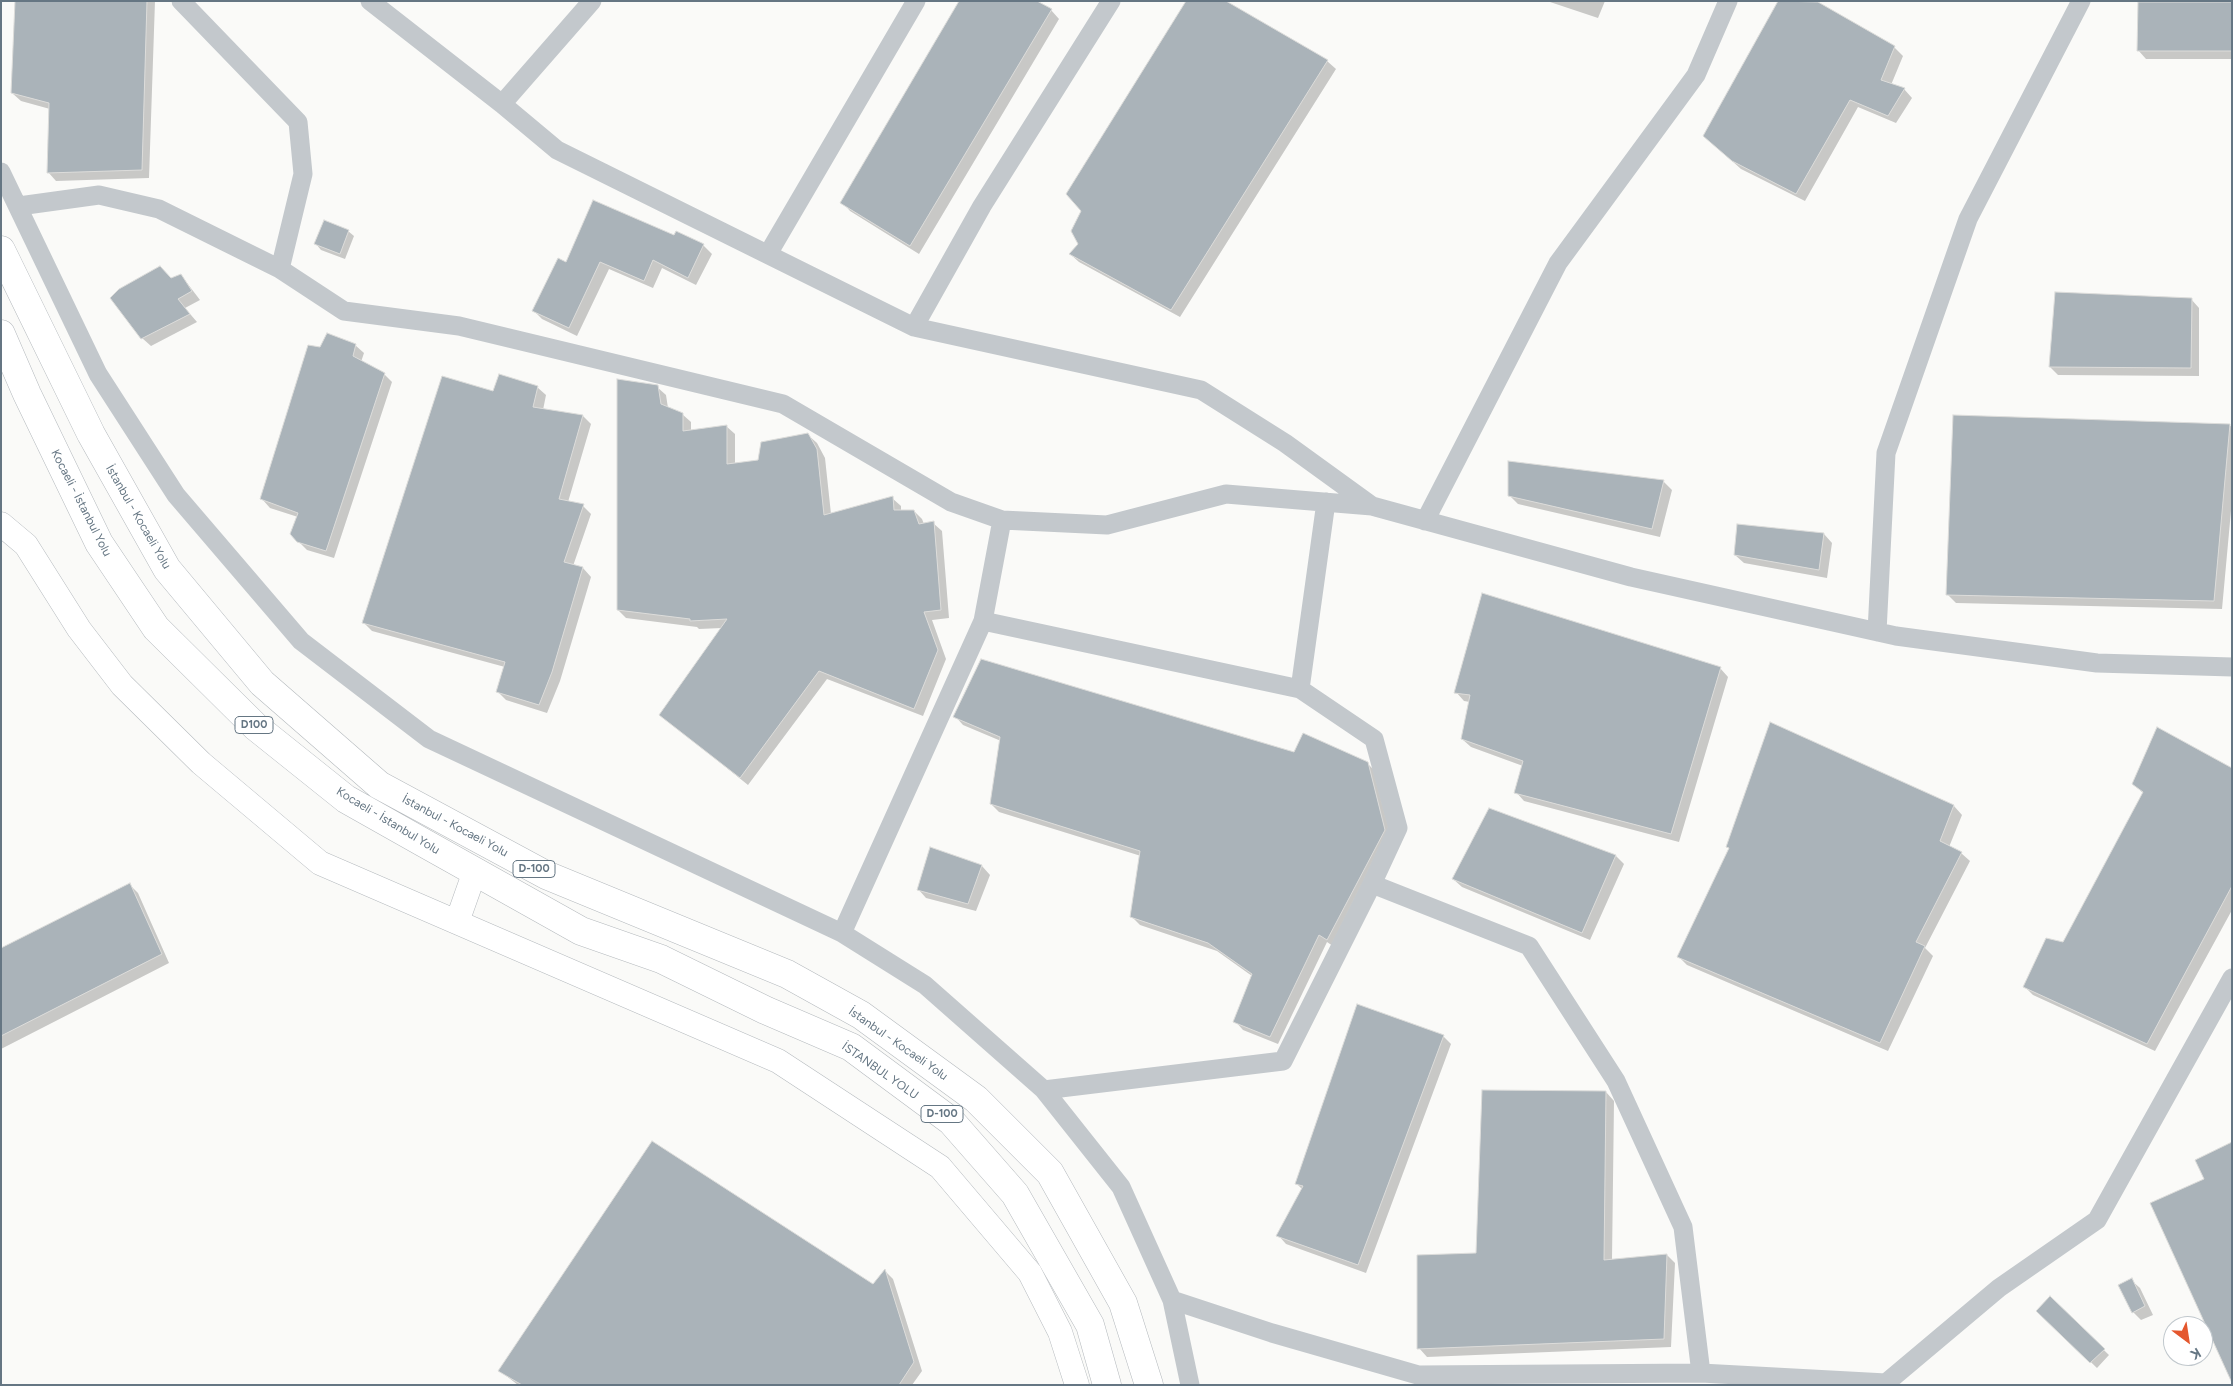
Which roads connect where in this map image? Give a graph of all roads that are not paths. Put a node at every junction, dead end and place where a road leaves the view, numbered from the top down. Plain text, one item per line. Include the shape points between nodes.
1 (181, 1) edge
2 (370, 1) edge
3 (592, 1) edge
4 (916, 1) edge
5 (1111, 1) edge
6 (1728, 1) edge
7 (2081, 1) edge
8 (502, 104) junction
9 (1, 172) edge
10 (19, 206) junction
11 (1, 250) edge
12 (768, 254) junction
13 (280, 269) junction
14 (914, 327) junction
15 (1, 334) edge
16 (1, 353) edge
17 (27, 394) junction
18 (1326, 502) junction
19 (1372, 506) junction
20 (1002, 520) junction
21 (1425, 521) junction
22 (1, 524) edge
23 (983, 621) junction
24 (1877, 632) junction
25 (2232, 668) edge
26 (1300, 689) junction
27 (475, 871) junction
28 (1372, 884) junction
29 (458, 922) junction
30 (842, 933) junction
31 (661, 959) joint
32 (2232, 978) edge
33 (1044, 1090) junction
34 (1172, 1300) junction
35 (1701, 1373) junction
36 (1077, 1385) edge
37 (1107, 1385) edge
38 (1149, 1385) edge
39 (1190, 1385) edge

1 - 13 street via 298,122 304,174
2 - 8 street
3 - 8 street
4 - 12 street
5 - 14 street via 982,206
6 - 21 street via 1696,75 1558,263
7 - 24 street via 1968,220 1886,453
8 - 12 street via 557,150
9 - 10 street
10 - 13 street via 99,195 159,209
10 - 30 street via 98,374 176,495 301,641 429,739
11 - 38 highway, İstanbul - Kocaeli Yolu / D-100 via 91,434 167,569 262,683 379,785 546,876 787,974 861,1016 976,1099 1050,1173 1123,1302
12 - 14 street
13 - 20 street via 344,311 459,326 783,404 951,502
14 - 19 street via 1200,390 1285,443
15 - 17 highway, Kocaeli - İstanbul Yolu / D100
16 - 17 highway
17 - 27 highway, Kocaeli - İstanbul Yolu / D100 via 99,543 156,628 256,727 346,799
18 - 19 street
18 - 20 street via 1226,494 1107,524
18 - 26 street
19 - 21 street
20 - 23 street
21 - 24 street via 1631,577
22 - 29 main road via 26,545 79,629 122,685 201,763 320,863
23 - 26 street
23 - 30 street
24 - 25 street via 2097,662
26 - 28 street via 1374,739 1398,828
27 - 29 main road
27 - 31 highway, Kocaeli - İstanbul Yolu / D100 via 581,931
28 - 33 street via 1284,1061
28 - 35 street via 1529,946 1616,1081 1683,1227
29 - 36 main road via 778,1061 940,1167 1030,1273 1060,1332
30 - 33 street via 925,985
31 - 37 highway, İSTANBUL YOLU / D-100 via 850,1047 952,1121 1015,1194 1090,1325
32 - 35 street via 2097,1220 1999,1288 1886,1383
33 - 34 street via 1121,1187
34 - 35 street via 1418,1375
34 - 39 street

